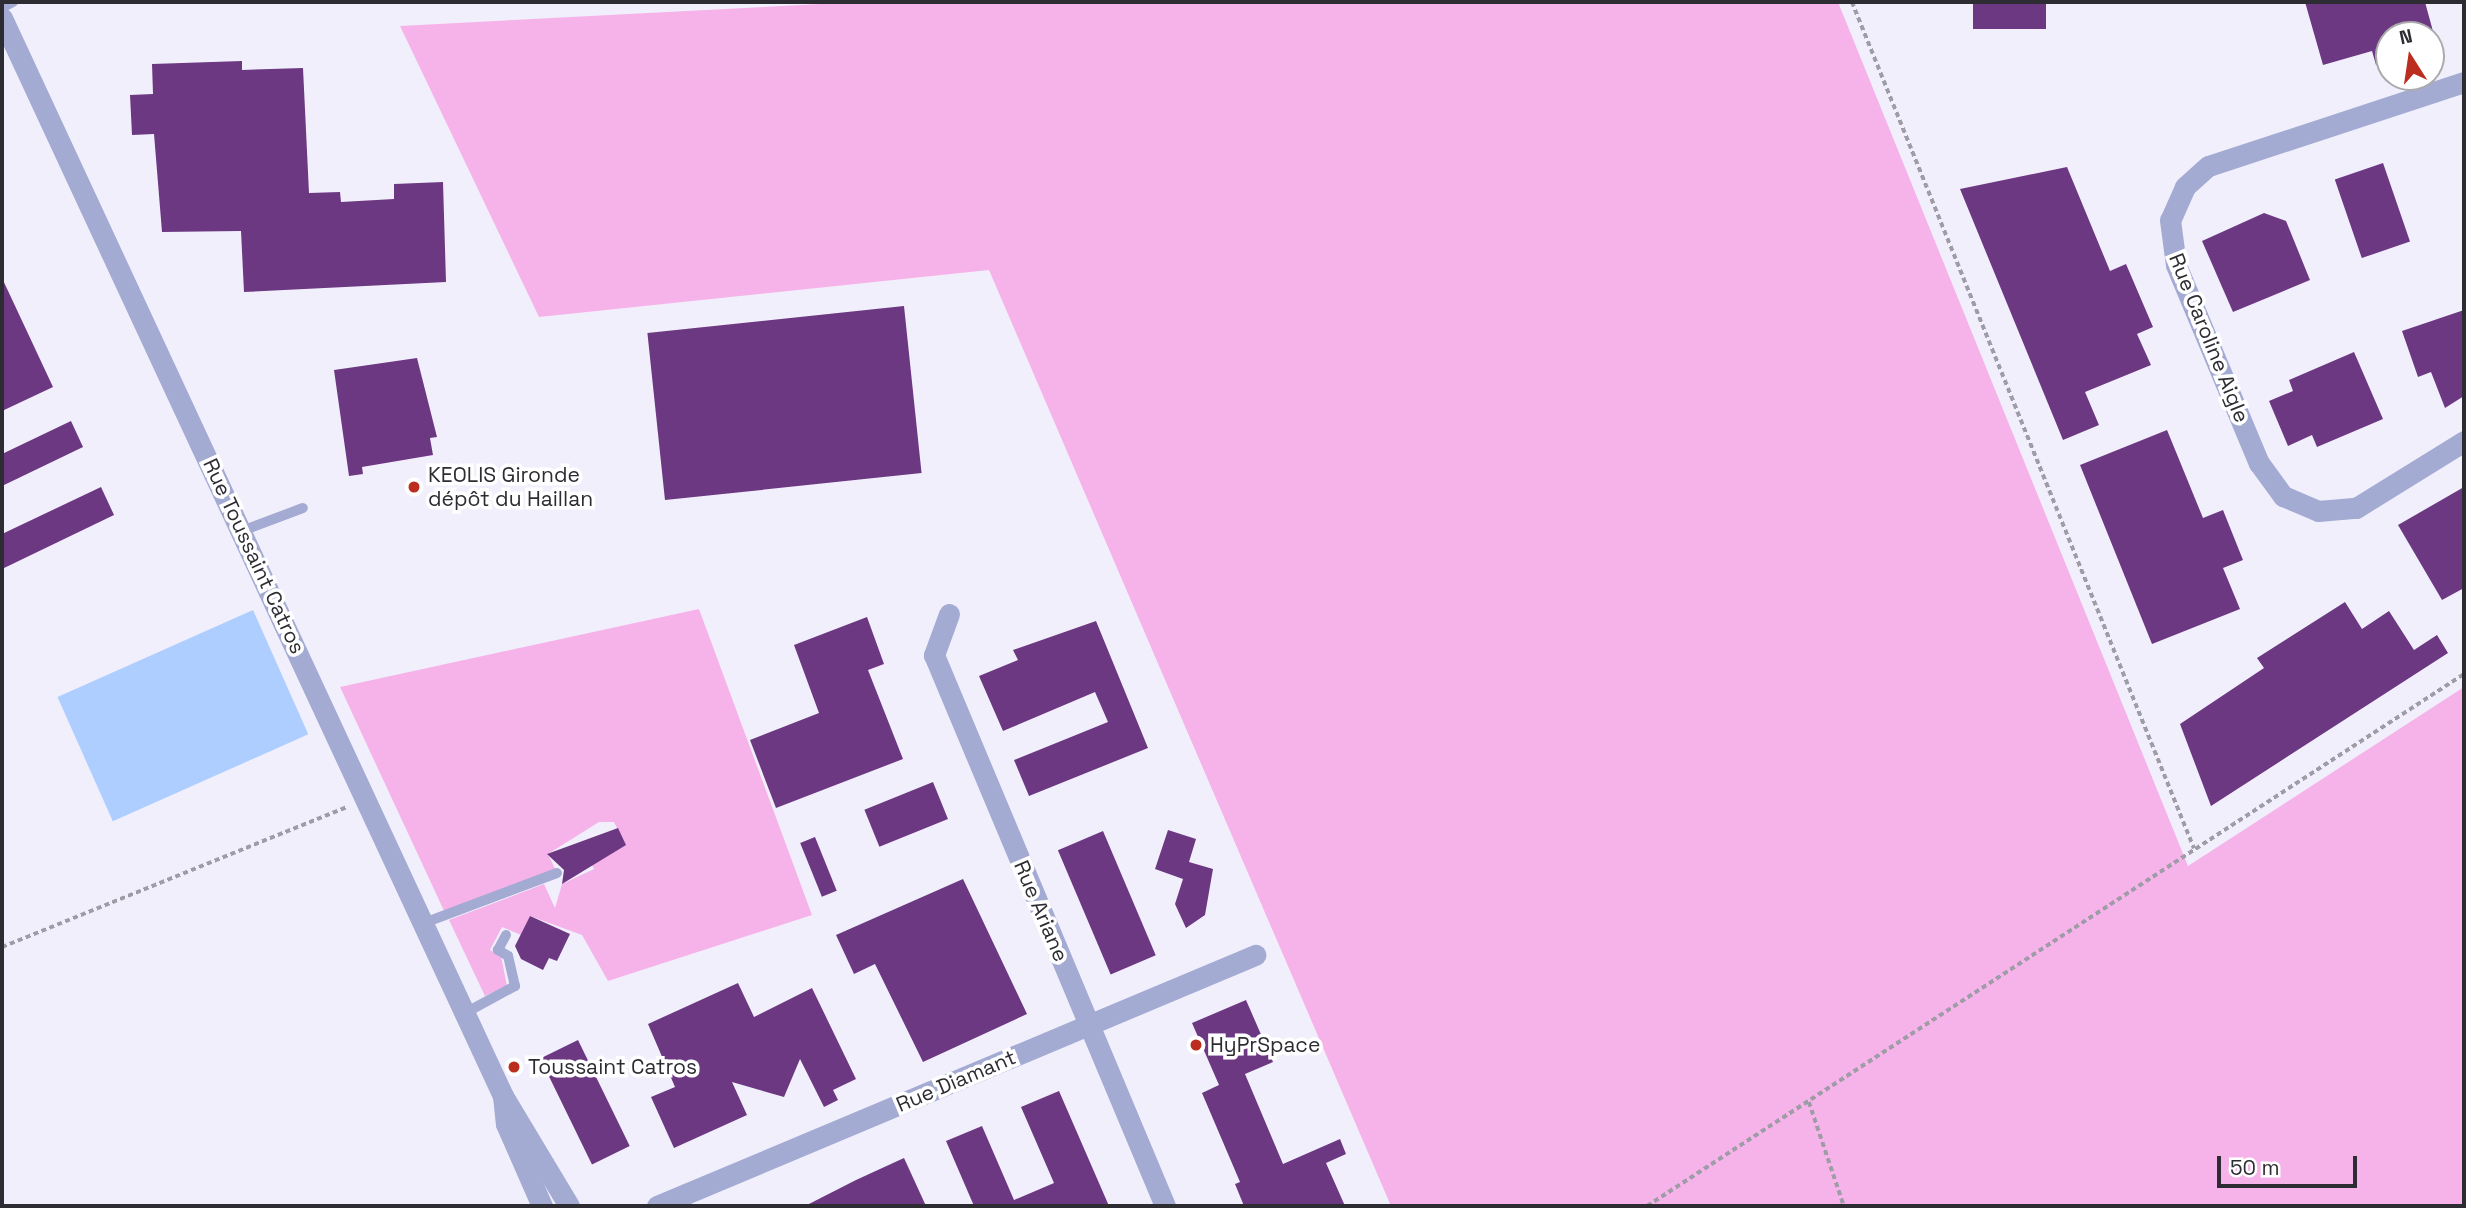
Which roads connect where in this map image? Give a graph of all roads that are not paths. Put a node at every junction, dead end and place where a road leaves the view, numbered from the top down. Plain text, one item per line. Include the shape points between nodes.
1 (13, 2) edge
2 (2, 8) edge
3 (2, 18) edge
4 (2464, 82) edge
5 (2464, 441) edge
6 (303, 508) dead end
7 (242, 531) junction
8 (949, 614) dead end
9 (557, 873) dead end
10 (424, 923) junction
11 (506, 935) dead end
12 (1255, 955) dead end
13 (465, 1013) junction
14 (1088, 1025) junction
15 (502, 1096) junction
16 (542, 1206) edge
17 (569, 1206) edge
18 (657, 1206) edge
19 (1165, 1206) edge

1 - 2 lane
3 - 7 street, Rue Toussaint Catros
4 - 5 street, Rue Caroline Aigle via 2208,166 2185,187 2169,220 2181,278 2259,463 2283,496 2318,511 2356,508
6 - 7 lane
7 - 10 street, Rue Toussaint Catros
8 - 14 street, Rue Ariane via 934,655
9 - 10 lane
10 - 13 street, Rue Toussaint Catros
11 - 13 lane via 498,950 508,956 515,986
12 - 14 street, Rue Diamant
13 - 15 street, Rue Toussaint Catros
14 - 18 street, Rue Diamant
14 - 19 street, Rue Ariane
15 - 16 street, Rue Toussaint Catros via 506,1124
15 - 17 street, Rue Toussaint Catros

